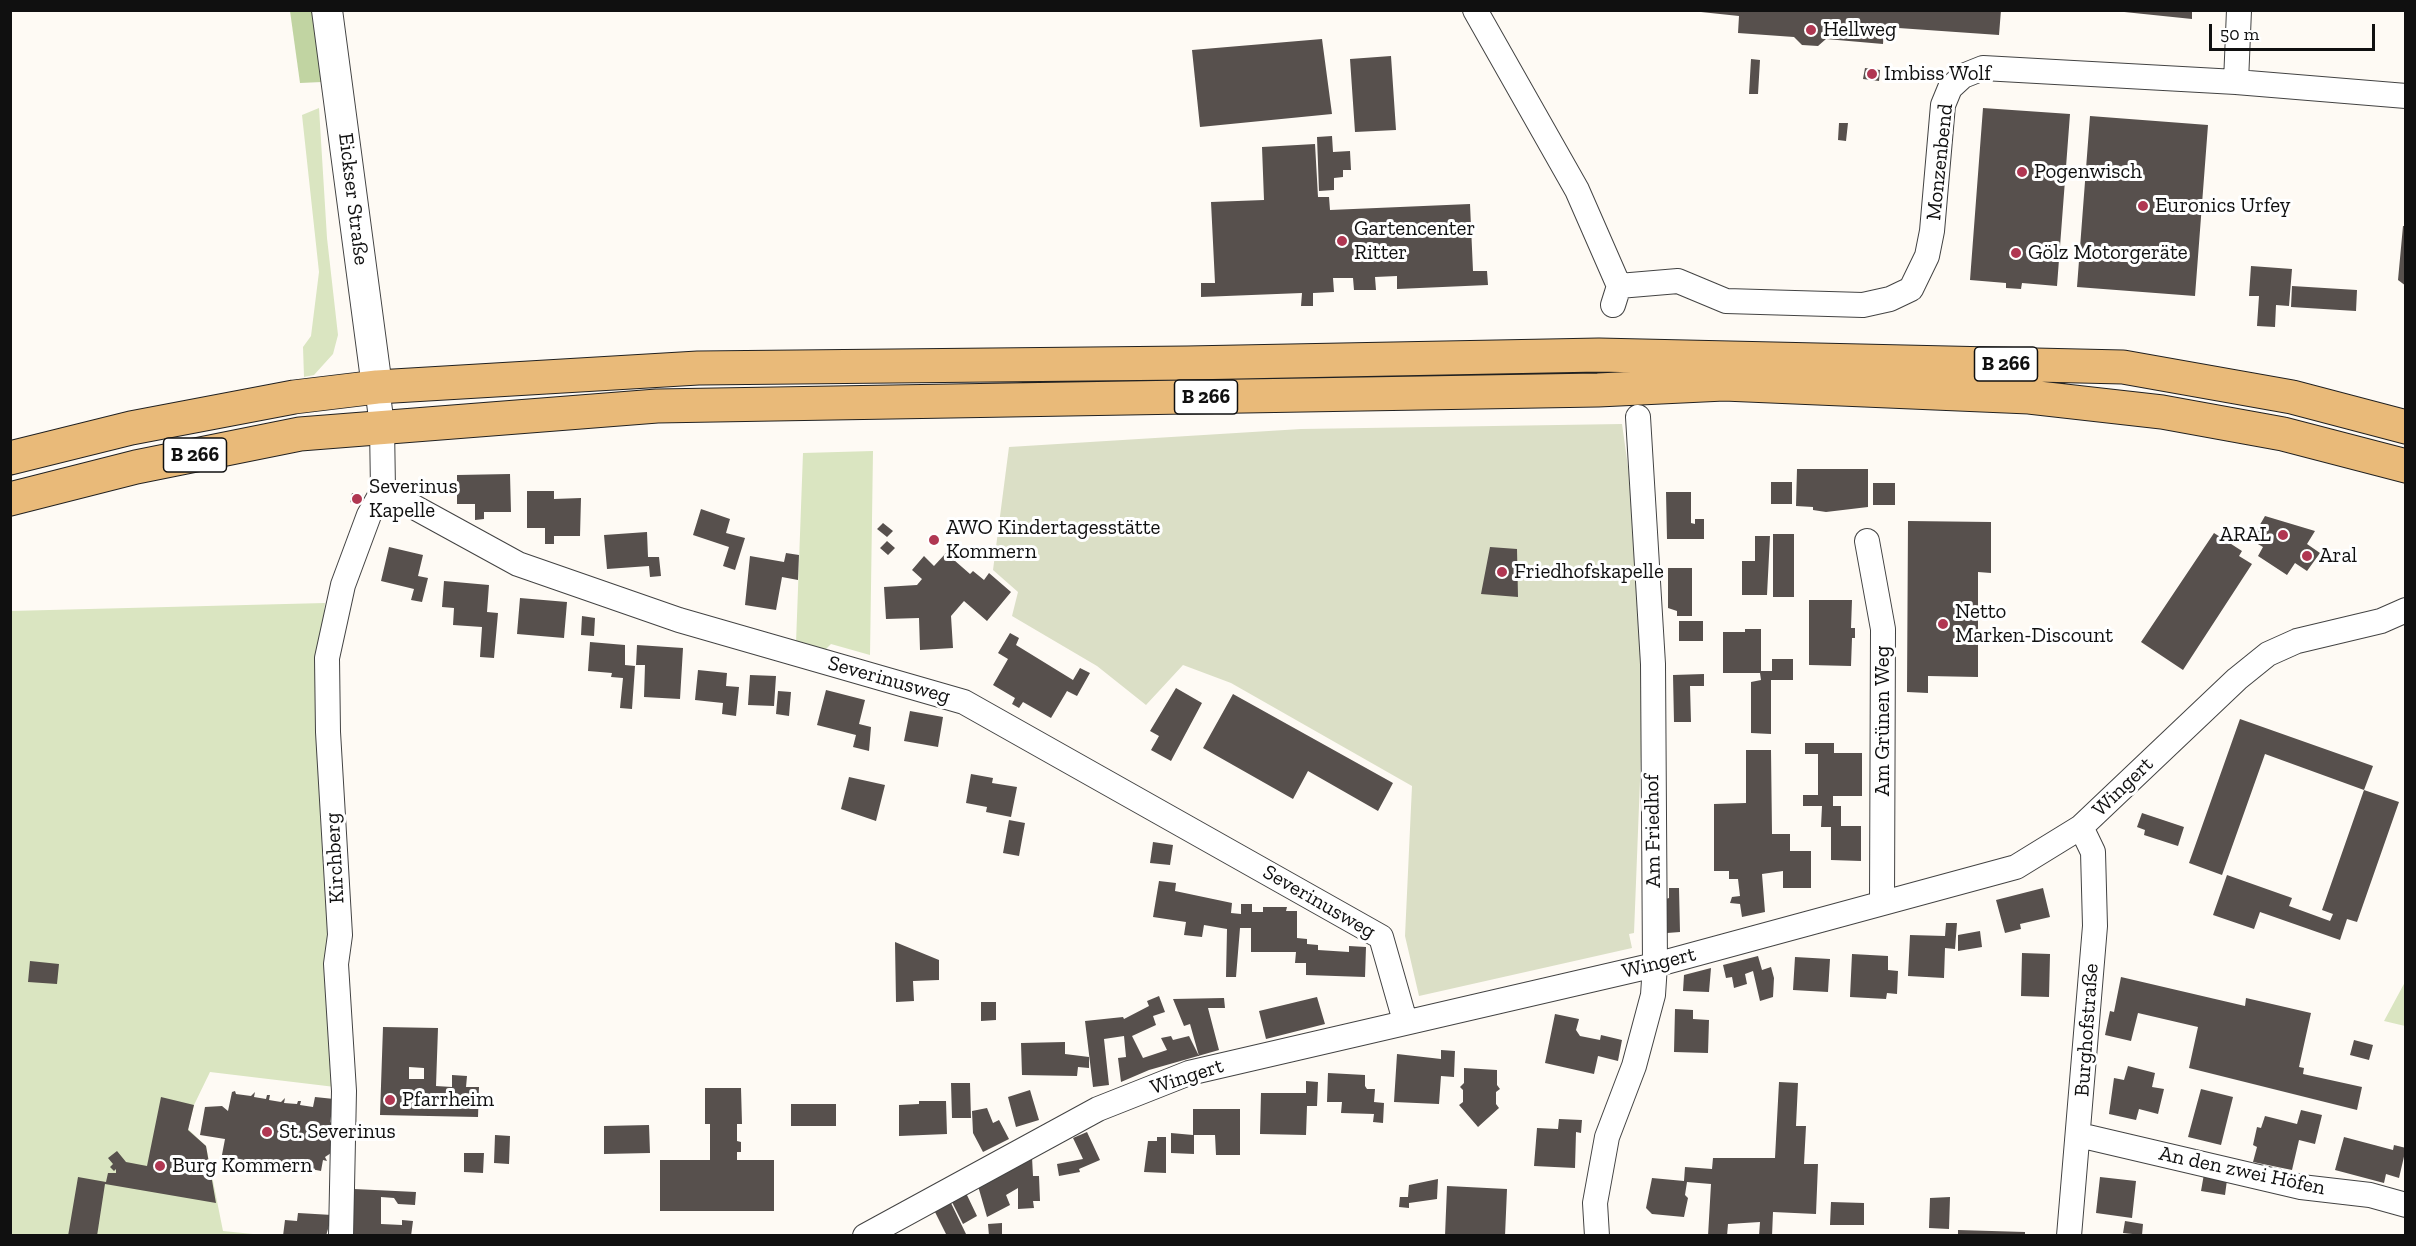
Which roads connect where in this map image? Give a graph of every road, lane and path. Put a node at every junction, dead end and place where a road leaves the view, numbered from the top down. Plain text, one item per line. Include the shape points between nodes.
1 (327, 10) edge
2 (1476, 10) edge
3 (2240, 10) edge
4 (2236, 82) junction
5 (2406, 96) edge
6 (377, 387) junction
7 (1638, 417) dead end
8 (382, 426) junction
9 (2406, 428) edge
10 (10, 458) edge
11 (2406, 466) edge
12 (383, 490) junction
13 (10, 499) edge
14 (1867, 541) dead end
15 (2406, 610) edge
16 (2081, 827) junction
17 (1882, 902) junction
18 (1655, 966) junction
19 (1405, 1021) junction
20 (2079, 1135) junction
21 (2406, 1205) edge
22 (341, 1236) edge
23 (865, 1236) edge
24 (1597, 1236) edge
25 (2069, 1236) edge

1 - 6 street, Eickser Straße
2 - 4 street, Monzenbend via 1577,190 1616,296 1678,281 1726,301 1863,306 1911,289 1927,256 1932,231 1943,105 1950,88 1963,76 1983,68
3 - 4 street
4 - 5 street, Monzenbend
6 - 8 street
6 - 9 main road, B 266 via 698,368 1599,355 1909,361 2123,367 2292,397
6 - 10 main road, B 266 via 294,397 131,428
7 - 18 street, Am Friedhof via 1653,664
8 - 11 main road, B 266 via 657,406 1598,390 1724,384 2029,397 2140,410 2283,434
8 - 12 street
8 - 13 main road, B 266 via 300,434 136,467
12 - 19 street, Severinusweg via 518,564 679,620 964,702 1381,937
12 - 22 street, Kirchberg via 343,585 327,658 340,935 336,964 344,1091
14 - 17 street, Am Grünen Weg via 1883,628
15 - 16 street, Wingert via 2381,621 2296,641 2268,654
16 - 17 street, Wingert via 2016,867
16 - 20 street, Burghofstraße via 2093,852 2095,926
17 - 18 street, Wingert
18 - 19 street, Wingert
18 - 24 street, Am Friedhof via 1653,994 1634,1066 1607,1137 1595,1203
19 - 23 street, Wingert via 1189,1073 1138,1093 1098,1109
20 - 21 street, An den zwei Höfen via 2301,1187 2370,1195
20 - 25 street, Burghofstraße

